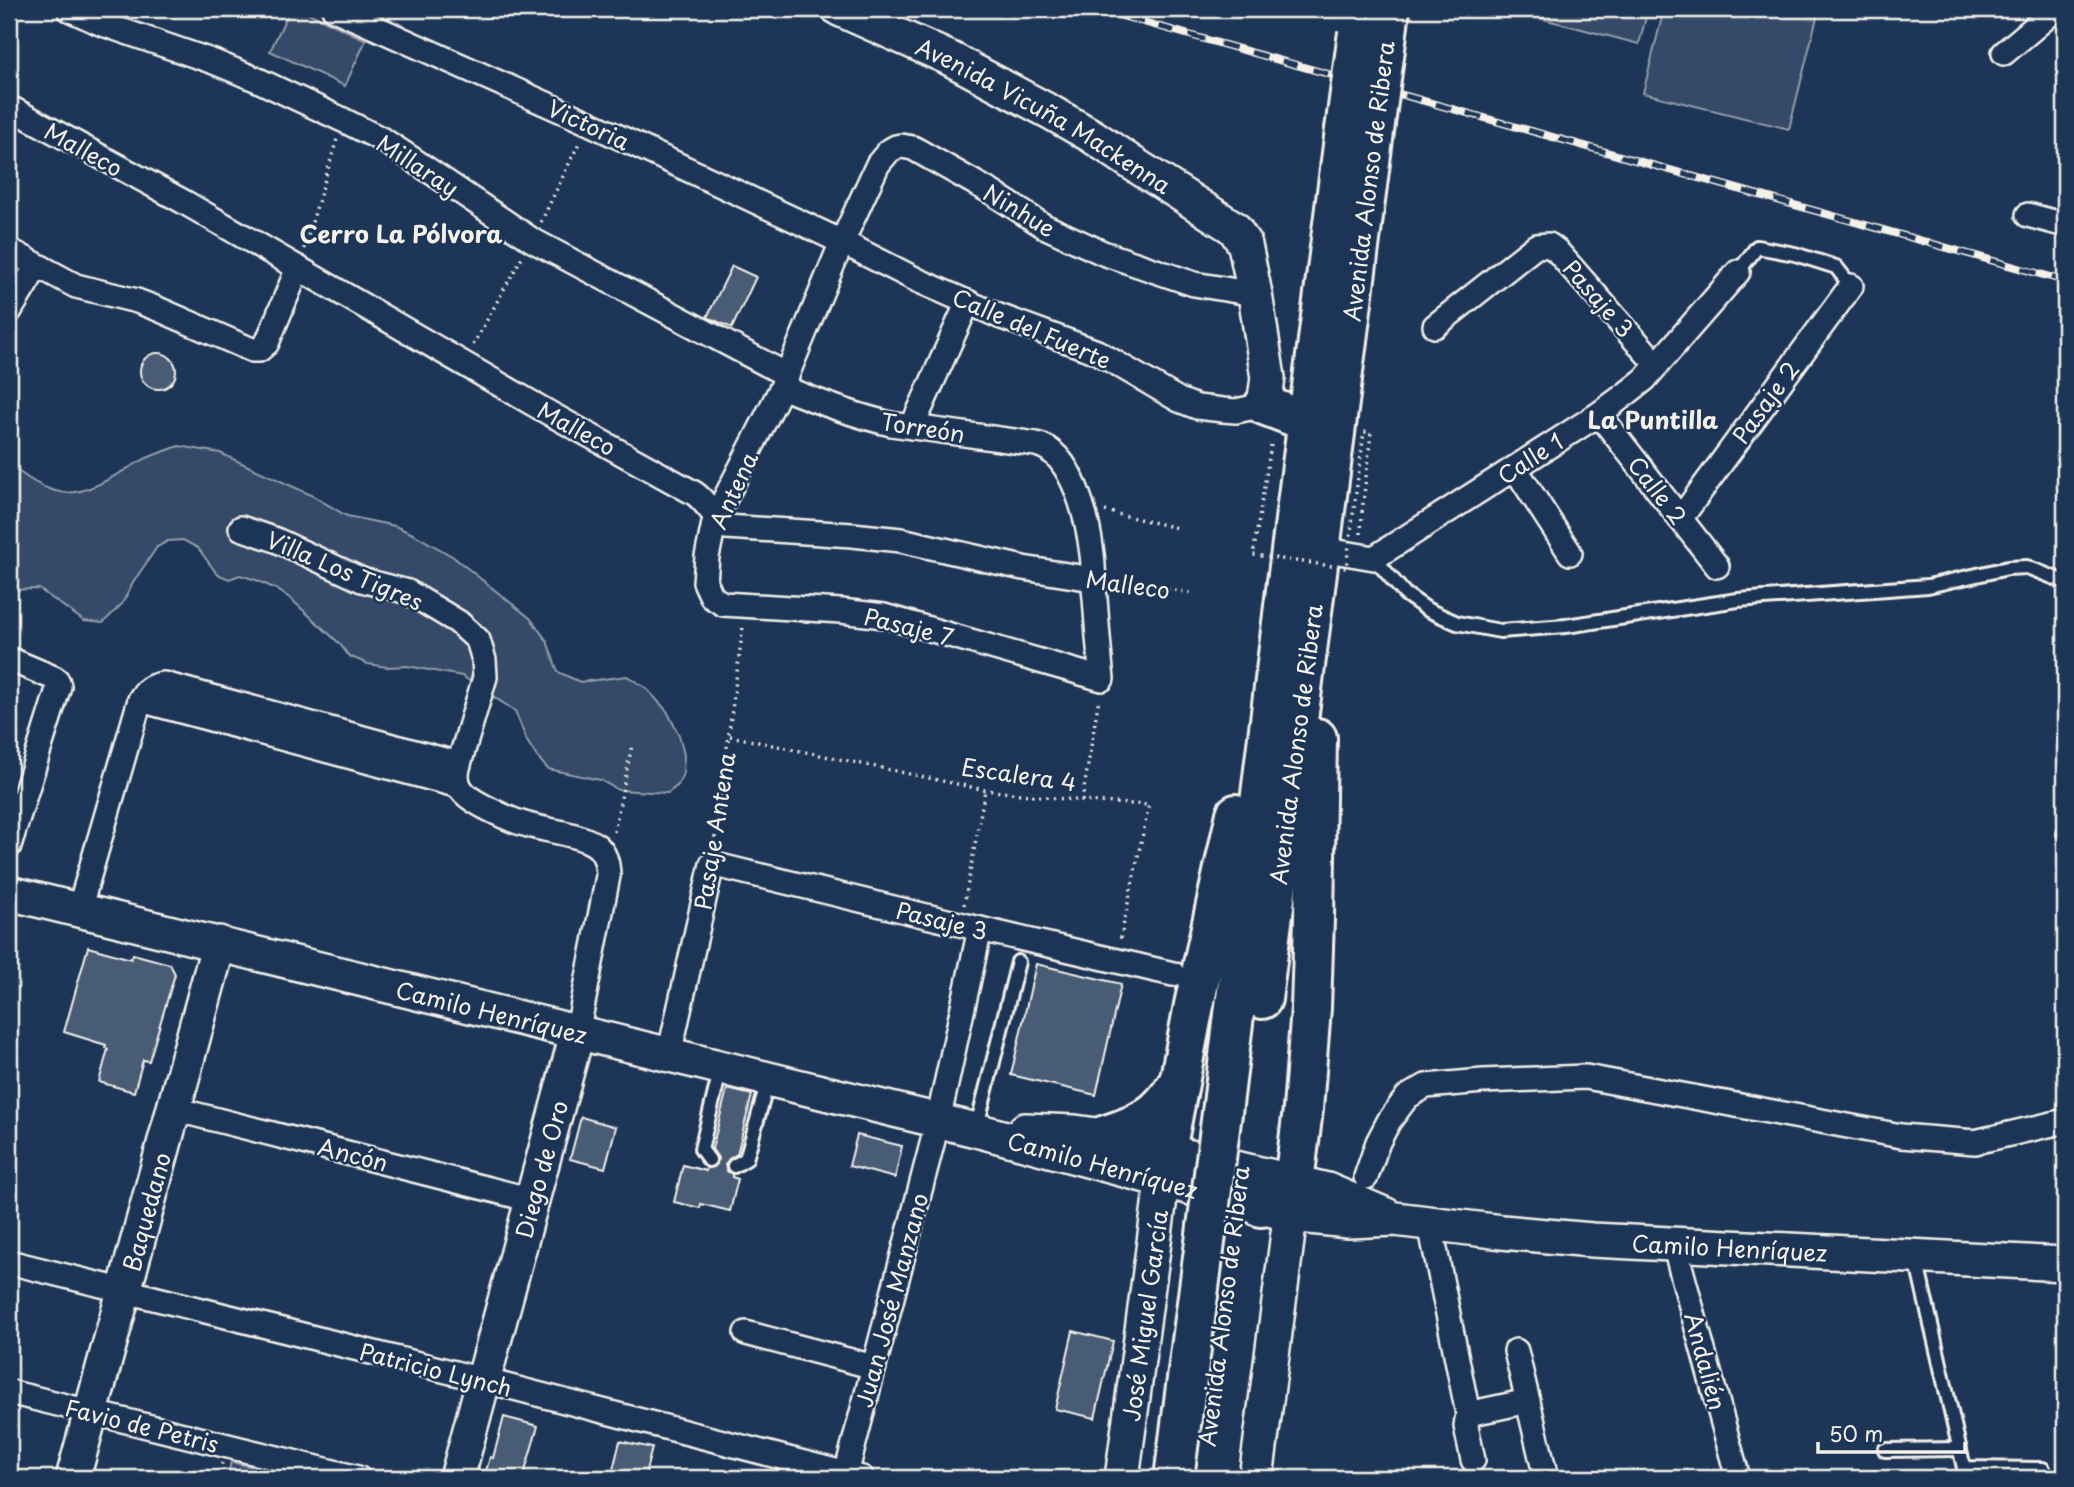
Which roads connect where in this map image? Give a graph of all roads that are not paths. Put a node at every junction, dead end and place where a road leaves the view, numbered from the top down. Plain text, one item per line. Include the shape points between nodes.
1 (69, 9) edge
2 (334, 9) edge
3 (839, 9) edge
4 (2049, 11) edge
5 (1374, 23) edge
6 (2004, 53) dead end
7 (9, 107) edge
8 (1359, 134) junction
9 (2028, 215) dead end
10 (2065, 225) edge
11 (842, 242) junction
12 (9, 250) edge
13 (37, 266) junction
14 (298, 268) junction
15 (1738, 272) joint
16 (1851, 286) joint
17 (1255, 294) junction
18 (968, 302) junction
19 (9, 312) edge
20 (1435, 326) dead end
21 (1657, 365) junction
22 (784, 381) junction
23 (1264, 405) junction
24 (1599, 414) junction
25 (1308, 422) junction
26 (912, 427) junction
27 (1515, 468) junction
28 (715, 518) junction
29 (1680, 519) junction
30 (241, 528) dead end
31 (1570, 553) dead end
32 (1374, 558) junction
33 (1717, 566) dead end
34 (1308, 570) junction
35 (1093, 579) junction
36 (2065, 582) edge
37 (712, 597) joint
38 (9, 659) edge
39 (459, 775) junction
40 (9, 846) edge
41 (712, 864) joint
42 (9, 893) edge
43 (79, 910) junction
44 (970, 927) junction
45 (219, 943) junction
46 (1018, 962) dead end
47 (1173, 974) dead end
48 (577, 1034) junction
49 (668, 1055) junction
50 (1180, 1081) junction
51 (716, 1083) junction
52 (764, 1095) junction
53 (174, 1109) junction
54 (938, 1121) junction
55 (2065, 1121) edge
56 (976, 1130) junction
57 (1107, 1151) junction
58 (709, 1160) dead end
59 (1175, 1164) junction
60 (734, 1166) dead end
61 (1367, 1177) dead end
62 (532, 1200) junction
63 (1257, 1212) junction
64 (1430, 1224) junction
65 (1154, 1240) junction
66 (1674, 1244) junction
67 (1915, 1256) junction
68 (9, 1262) edge
69 (2065, 1264) edge
70 (124, 1291) junction
71 (746, 1333) dead end
72 (1517, 1350) dead end
73 (874, 1367) junction
74 (483, 1380) junction
75 (9, 1392) edge
76 (1528, 1401) junction
77 (91, 1412) junction
78 (1468, 1414) junction
79 (1960, 1449) junction
80 (1885, 1450) dead end
81 (1473, 1460) dead end
82 (2043, 1469) dead end
83 (322, 1474) edge
84 (851, 1477) edge
85 (73, 1478) edge
86 (358, 1478) edge
87 (457, 1478) edge
88 (1122, 1478) edge
89 (1174, 1478) edge
90 (1201, 1478) edge
91 (1256, 1478) edge
92 (1546, 1478) edge
93 (1738, 1478) edge

1 - 22 street, Millaray via 225,67 343,120 391,146 531,240
2 - 11 street, Victoria
3 - 17 main road, Avenida Vicuña Mackenna via 949,58 1092,135 1226,222 1240,236
4 - 6 street
5 - 8 highway, Avenida Alonso de Ribera, bridge
7 - 14 street, Malleco
8 - 25 highway, Avenida Alonso de Ribera
8 - 34 highway, Avenida Alonso de Ribera
9 - 10 street
11 - 17 street, Ninhue via 883,156 907,146 1044,226 1103,253 1194,284
11 - 18 street, Calle del Fuerte
11 - 22 street, Antena
12 - 13 street
13 - 14 street via 76,286 137,301 252,350 267,342
13 - 19 street
14 - 28 street, Malleco via 694,493
15 - 16 lane via 1758,247 1836,267
15 - 21 street, Calle 1
16 - 29 street, Pasaje 2
17 - 23 main road via 1268,378
18 - 23 street, Calle del Fuerte via 1097,352 1188,404 1236,411
18 - 26 street
20 - 21 street, Pasaje 3 via 1536,246 1549,245
21 - 24 street, Calle 1
22 - 26 street, Torreón via 861,416
22 - 28 street, Antena
23 - 25 highway
24 - 27 street, Calle 1
24 - 29 street, Calle 2
25 - 34 highway, Avenida Alonso de Ribera
26 - 35 street, Torreón via 1044,445 1057,455 1082,506
27 - 31 street
27 - 32 street, Calle 1
28 - 35 street, Malleco via 736,529 901,540
28 - 37 street, Antena via 705,582
29 - 33 street, Calle 2
30 - 39 street, Villa Los Tigres via 362,580 408,592 458,622 478,640 485,677
32 - 34 street
32 - 36 lane via 1405,594 1428,610 1457,623 1500,631 1566,626 1738,600 1928,586 2008,568 2027,568
34 - 50 highway via 1247,764
34 - 63 highway, Avenida Alonso de Ribera via 1234,1114
34 - 63 highway via 1318,652 1309,1034 1303,1109
35 - 37 street, Pasaje 7 via 1102,679 884,616 723,604
38 - 40 street via 54,678 60,686
39 - 43 street via 164,684 150,687 140,700
39 - 48 street, Diego de Oro via 470,799 530,826 584,839 604,855 608,876
41 - 44 street, Pasaje 3
41 - 49 street, Pasaje Antena
42 - 43 main road, Camilo Henríquez
43 - 45 main road, Camilo Henríquez
44 - 47 street, Pasaje 3
44 - 54 street, Juan José Manzano
45 - 48 main road, Camilo Henríquez
45 - 53 main road, Baquedano
46 - 56 lane
48 - 49 main road, Camilo Henríquez
48 - 62 main road, Diego de Oro
49 - 51 main road, Camilo Henríquez
50 - 57 highway via 1152,1116 1128,1129
50 - 59 highway
51 - 52 main road, Camilo Henríquez
51 - 58 lane via 711,1132 701,1149
52 - 54 main road, Camilo Henríquez
52 - 60 lane via 752,1118 746,1159
53 - 62 street, Ancón
53 - 70 main road, Baquedano
54 - 56 main road, Camilo Henríquez
54 - 73 street, Juan José Manzano
55 - 61 street via 1975,1142 1902,1136 1586,1077 1483,1081 1426,1086 1407,1097 1388,1121
56 - 57 main road, Camilo Henríquez via 1048,1130
57 - 59 main road, Camilo Henríquez
57 - 65 main road via 1141,1207
59 - 63 main road, Camilo Henríquez
59 - 65 main road, José Miguel García
62 - 74 main road, Diego de Oro
63 - 64 main road, Camilo Henríquez via 1335,1193 1395,1219
63 - 89 highway, Avenida Alonso de Ribera
63 - 90 highway, Avenida Alonso de Ribera
63 - 91 main road
64 - 66 main road, Camilo Henríquez
64 - 78 street
65 - 88 main road, José Miguel García
66 - 67 main road, Camilo Henríquez
66 - 93 street, Andalién
67 - 69 main road, Camilo Henríquez
67 - 79 lane
68 - 70 street, Patricio Lynch
70 - 74 street, Patricio Lynch
70 - 77 main road, Baquedano
71 - 73 street
72 - 76 street
73 - 84 street, Juan José Manzano
74 - 84 street, Patricio Lynch
74 - 87 main road, Diego de Oro
75 - 77 street, Favio de Petris
76 - 78 street
76 - 92 street
77 - 83 street, Favio de Petris
77 - 85 main road, Baquedano
78 - 81 street
79 - 80 lane
79 - 82 lane via 1964,1468
83 - 86 street, Favio de Petris

